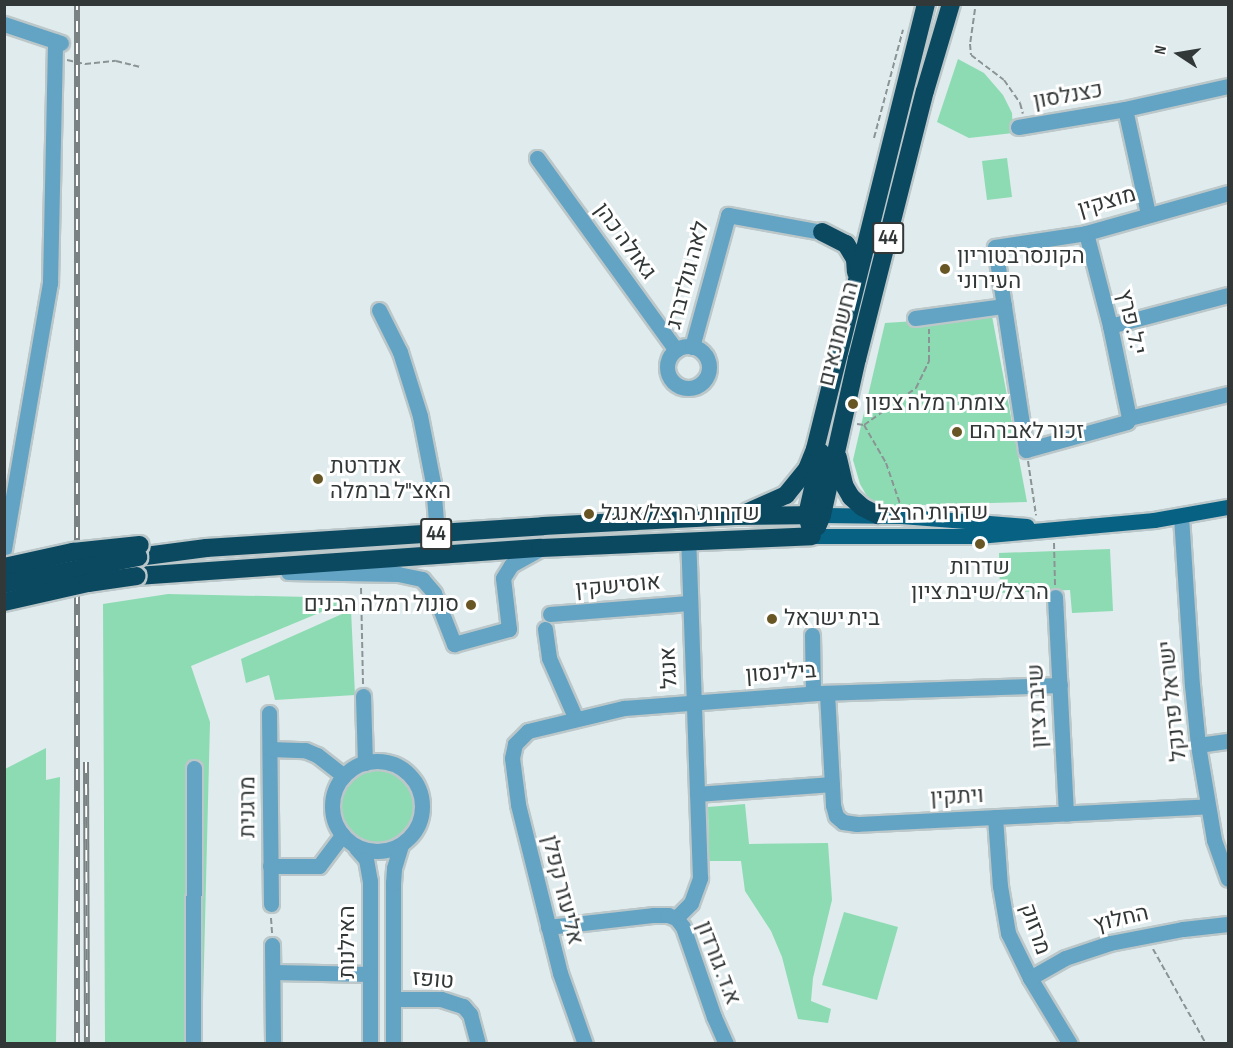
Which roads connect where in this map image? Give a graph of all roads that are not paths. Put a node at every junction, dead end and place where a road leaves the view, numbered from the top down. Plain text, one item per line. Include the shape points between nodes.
1 (951, 4) edge
2 (918, 13) edge
3 (4, 24) edge
4 (1228, 86) edge
5 (1125, 109) junction
6 (1022, 126) road end
7 (537, 158) dead end
8 (1228, 193) edge
9 (876, 200) junction
10 (1148, 214) junction
11 (822, 232) junction
12 (1086, 233) junction
13 (1228, 295) edge
14 (852, 296) junction
15 (1004, 306) junction
16 (379, 310) dead end
17 (922, 317) road end
18 (1110, 326) junction
19 (692, 347) junction
20 (676, 350) junction
21 (1228, 394) edge
22 (825, 413) junction
23 (1128, 420) junction
24 (837, 447) junction
25 (1228, 507) edge
26 (815, 515) junction
27 (878, 515) junction
28 (735, 516) junction
29 (1181, 516) junction
30 (1054, 529) junction
31 (437, 534) junction
32 (812, 536) junction
33 (688, 540) junction
34 (542, 548) junction
35 (4, 549) edge
36 (139, 551) junction
37 (4, 567) edge
38 (246, 568) junction
39 (4, 584) edge
40 (1056, 597) road end
41 (4, 602) edge
42 (689, 603) junction
43 (550, 614) dead end
44 (545, 629) dead end
45 (812, 635) dead end
46 (1060, 685) junction
47 (820, 693) junction
48 (363, 696) road end
49 (693, 703) junction
50 (269, 713) dead end
51 (575, 717) junction
52 (1228, 741) edge
53 (515, 744) joint
54 (1198, 745) junction
55 (270, 749) junction
56 (365, 763) junction
57 (194, 768) dead end
58 (344, 776) junction
59 (832, 784) junction
60 (697, 794) junction
61 (1207, 806) junction
62 (1066, 813) junction
63 (995, 817) junction
64 (342, 835) junction
65 (401, 845) junction
66 (354, 846) junction
67 (270, 866) junction
68 (1228, 879) edge
69 (271, 904) road end
70 (676, 918) junction
71 (1228, 924) edge
72 (548, 927) junction
73 (272, 945) road end
74 (273, 972) junction
75 (370, 974) junction
76 (1030, 978) junction
77 (393, 999) junction
78 (193, 1044) edge
79 (273, 1044) edge
80 (370, 1044) edge
81 (393, 1044) edge
82 (478, 1044) edge
83 (585, 1044) edge
84 (726, 1044) edge
85 (1070, 1044) edge

1 - 24 highway, החשמונאים / 44 via 925,91
2 - 9 highway, החשמונאים / 44
3 - 35 street via 58,42 50,283
4 - 5 street, כצנלסון
5 - 6 street, כצנלסון
5 - 10 street, כצנלסון
7 - 20 street, גאולה כהן
8 - 10 street, מוצקין
9 - 11 highway via 863,224 855,229
9 - 14 highway, החשמונאים / 44
10 - 12 street, מוצקין
11 - 14 highway via 840,239 852,250 856,267
11 - 19 street, לאה גולדברג via 728,215
12 - 15 street, מוצקין via 995,247
12 - 18 street, י.ל. פרץ
13 - 18 street
14 - 22 highway, החשמונאים / 44
15 - 17 street
15 - 23 street via 1026,450
16 - 31 street via 400,352 420,416 433,483
18 - 23 street, י.ל. פרץ
19 - 20 street
19 - 20 street via 703,354 708,368 704,380 693,387 680,386 669,376 668,363
21 - 23 street
22 - 26 highway
22 - 28 highway, 44 via 807,469 786,495
24 - 26 highway, החשמונאים / 44
24 - 27 highway, 44 via 839,468 851,497
25 - 29 main road, שדרות הרצל
26 - 27 main road, שדרות הרצל
26 - 28 highway, 44
26 - 32 highway, החשמונאים / 44
27 - 30 main road, שדרות הרצל
28 - 31 highway, 44
29 - 30 main road, שדרות הרצל
29 - 54 street, ישראל פרנקל
30 - 32 main road, שדרות הרצל via 978,536
31 - 36 highway, 44 via 206,548 177,544
32 - 33 highway, 44
33 - 34 highway, 44
33 - 42 street, אנגל
34 - 38 highway, 44
34 - 38 street via 511,565 503,578 509,629 454,644 434,593 422,579 398,574
36 - 37 highway, bridge via 73,552
36 - 39 highway, bridge
38 - 41 highway, 44, bridge via 137,576
40 - 46 street, שיבת ציון
42 - 43 street, אוסישקין
42 - 49 street, אנגל
44 - 51 street via 549,658
45 - 47 street, ויתקין
46 - 47 street, בילינסון
46 - 62 street, שיבת ציון
47 - 49 street, בילינסון
47 - 59 street, ויתקין
48 - 56 street
49 - 51 street, בילינסון via 624,708
49 - 60 street, אנגל
50 - 55 street, מרגנית
51 - 53 street, בילינסון via 528,731
52 - 54 street
53 - 72 street, אליעזר קפלן via 514,783
54 - 61 street, ישראל פרנקל
55 - 58 street, מרגנית via 305,750
55 - 67 street, מרגנית
56 - 58 street
56 - 65 street via 387,762 400,767 420,791 420,820
57 - 78 street
58 - 64 street via 335,789 332,806
59 - 60 street
59 - 63 street, ויתקין via 836,816 843,822
60 - 70 street, אנגל via 700,878 691,903
61 - 62 street, ויתקין
61 - 68 street, ישראל פרנקל
62 - 63 street, ויתקין
63 - 76 street, מרזוק via 1003,912 1008,933
64 - 66 street
64 - 67 street, מרגנית via 319,866
65 - 66 street via 382,851
65 - 77 street, האילנות via 393,875
66 - 75 street, האילנות via 369,868
67 - 69 street, מרגנית
70 - 72 street, א.ד. גורדון via 654,915
70 - 84 street, א.ד. גורדון via 683,927
71 - 76 street, החלוץ via 1145,936 1085,950
72 - 83 street, אליעזר קפלן
73 - 74 street
74 - 75 street
74 - 79 street
75 - 80 street, האילנות
76 - 85 street, מרזוק
77 - 81 street, האילנות
77 - 82 street, טופז via 441,999 463,1006 470,1014

